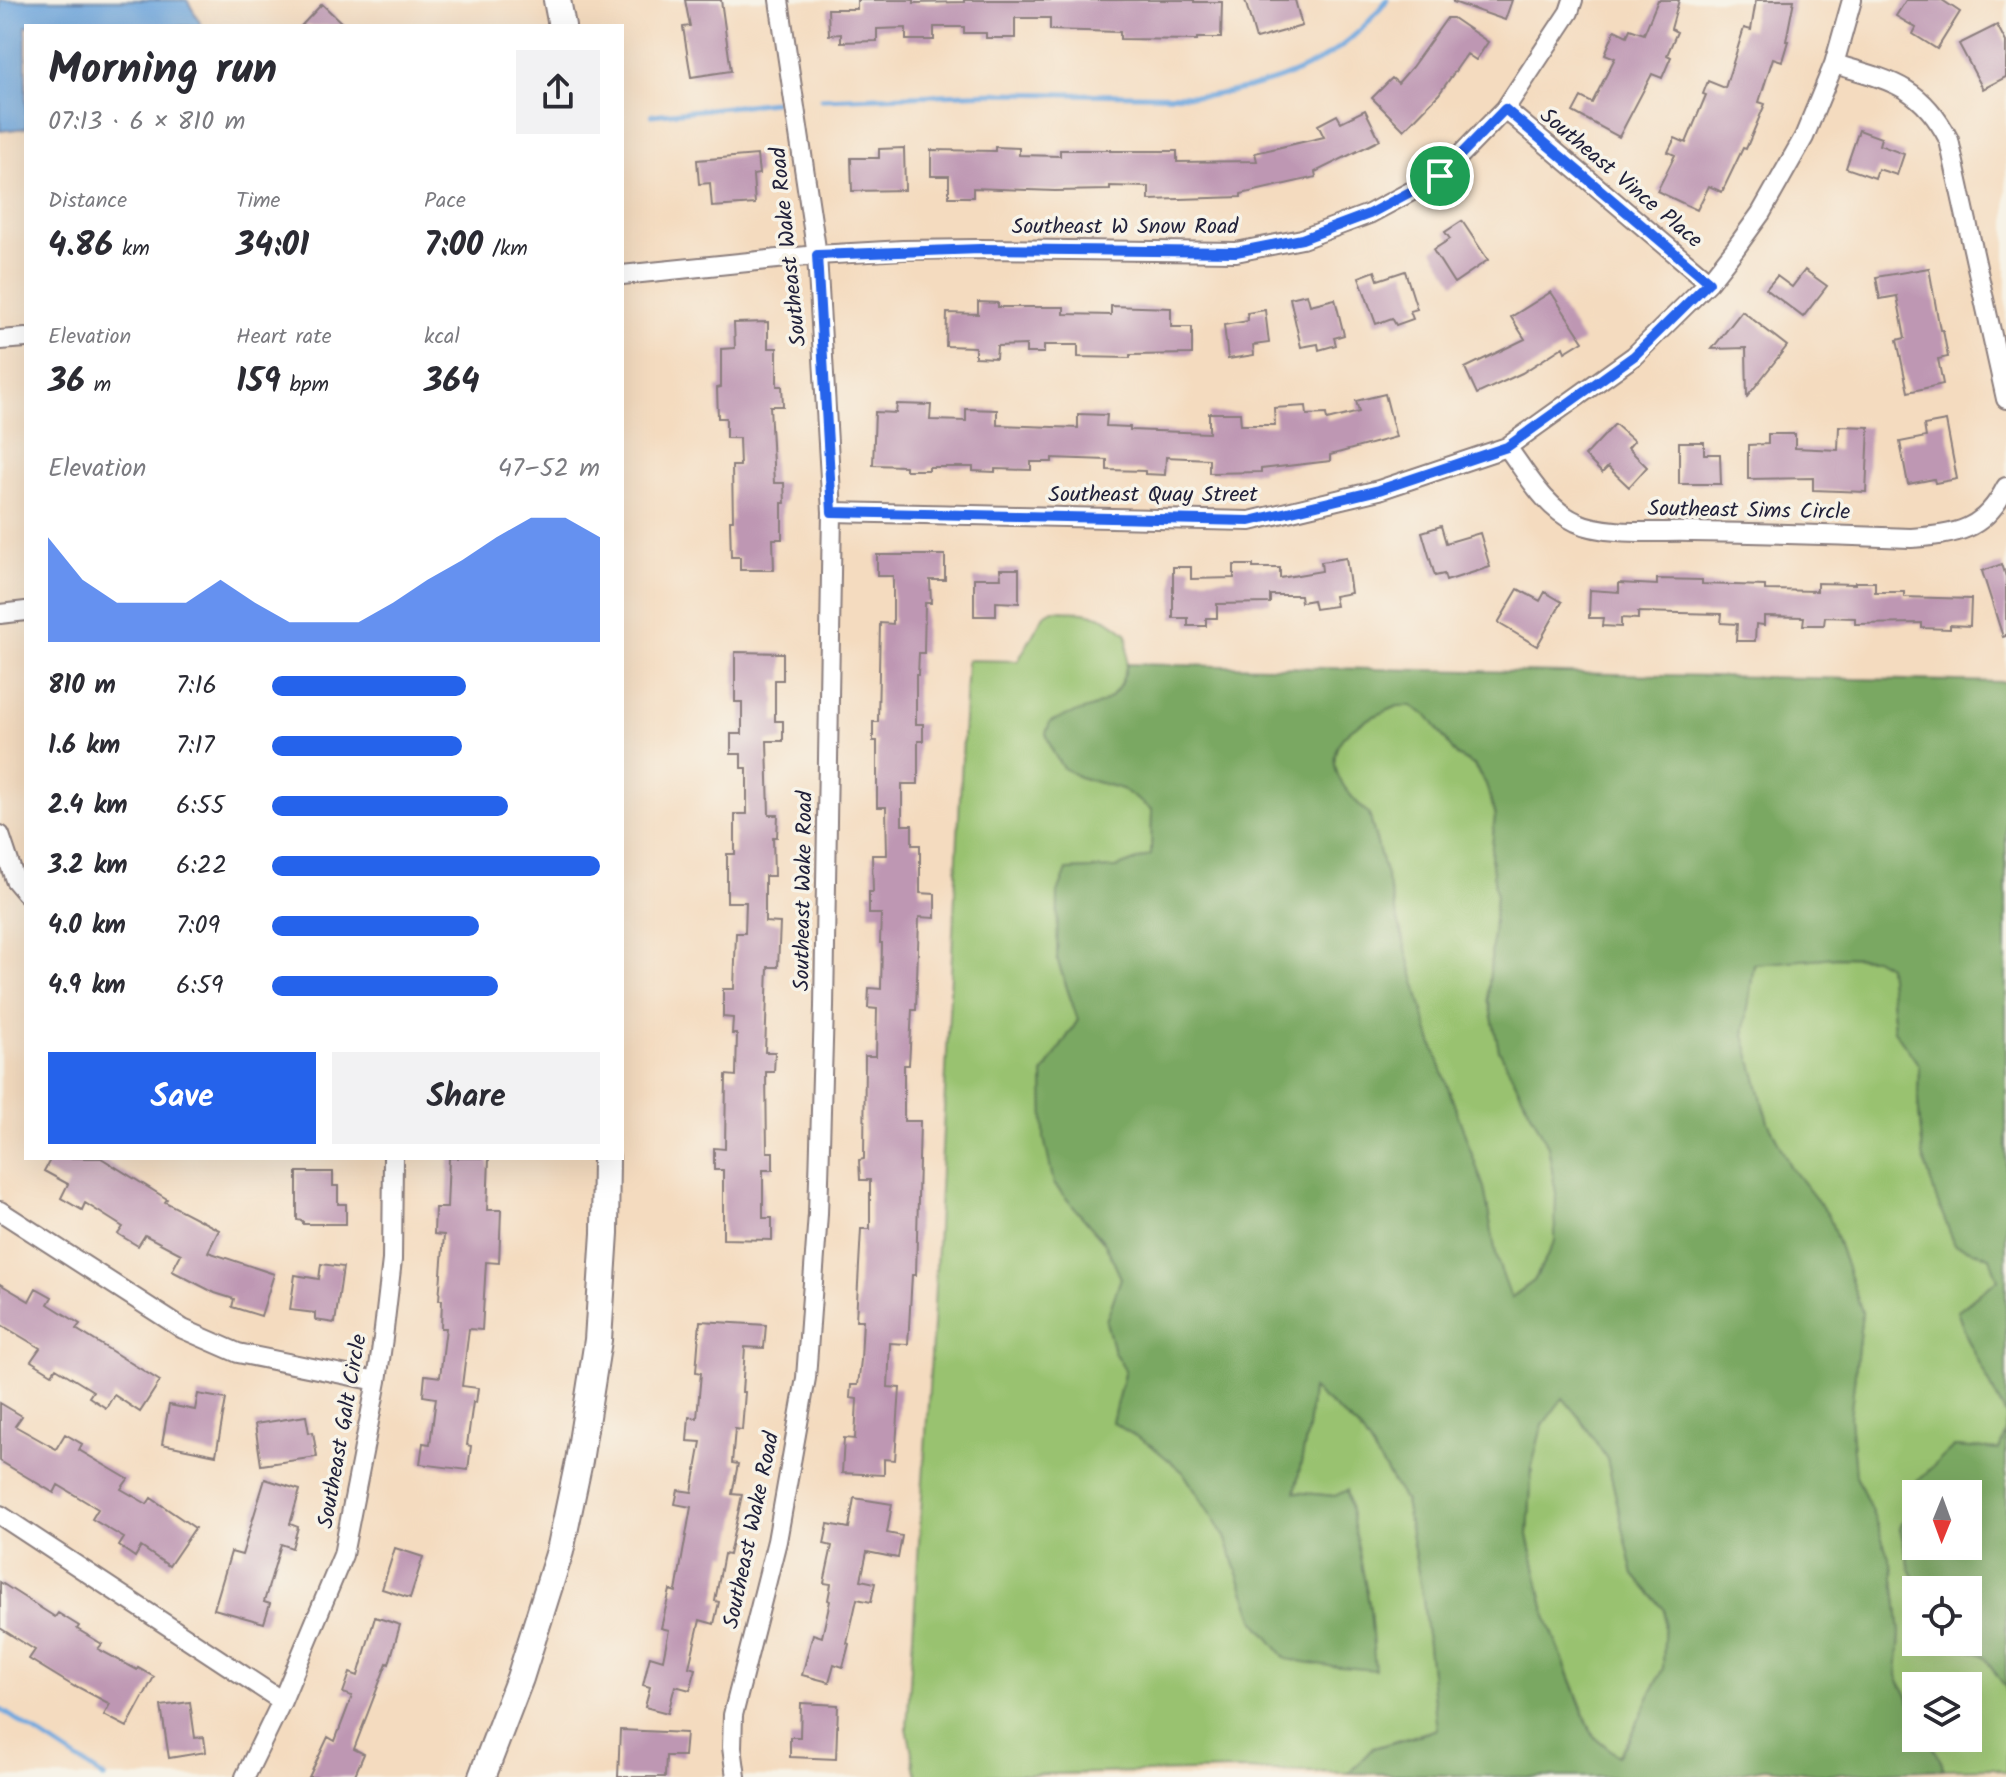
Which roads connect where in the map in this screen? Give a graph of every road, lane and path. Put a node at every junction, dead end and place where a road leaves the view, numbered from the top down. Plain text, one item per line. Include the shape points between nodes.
1 (557, 0) edge
2 (779, 0) edge
3 (1573, 0) edge
4 (1852, 0) edge
5 (562, 24) edge
6 (1834, 64) junction
7 (1505, 109) junction
8 (817, 255) junction
9 (624, 275) edge
10 (1709, 282) junction
11 (24, 338) edge
12 (0, 340) edge
13 (2006, 399) edge
14 (1507, 447) junction
15 (2006, 487) edge
16 (832, 512) junction
17 (24, 611) edge
18 (0, 614) edge
19 (0, 835) edge
20 (24, 891) edge
21 (393, 1160) edge
22 (606, 1160) edge
23 (0, 1211) edge
24 (377, 1381) junction
25 (0, 1515) edge
26 (282, 1701) junction
27 (245, 1777) edge
28 (482, 1777) edge
29 (736, 1777) edge

1 - 5 street
2 - 8 street, Southeast Wake Road
3 - 7 street, Southeast W Snow Road
4 - 6 street, Southeast Quay Street
6 - 10 street, Southeast Quay Street via 1804,137 1761,213
6 - 13 street via 1910,90 1939,119 1949,140
7 - 8 street, Southeast W Snow Road via 1440,176 1369,214 1302,239 1236,252 980,249
7 - 10 street, Southeast Vince Place
8 - 9 street, Southeast W Snow Road
8 - 16 street, Southeast Wake Road
10 - 14 street, Southeast Quay Street via 1634,356
11 - 12 street
14 - 15 street, Southeast Sims Circle via 1558,512 1591,528 1943,535 1986,518
14 - 16 street, Southeast Quay Street via 1379,490 1250,521
16 - 29 street, Southeast Wake Road via 824,1007 812,1308 806,1378 777,1541 733,1715
17 - 18 street
19 - 20 street via 15,880
21 - 24 street, Southeast Galt Circle via 392,1260
22 - 28 street via 598,1340 579,1461 556,1565
23 - 24 street via 183,1329 238,1353
24 - 26 street, Southeast Galt Circle via 343,1555
25 - 26 street
26 - 27 street, Southeast Galt Circle

